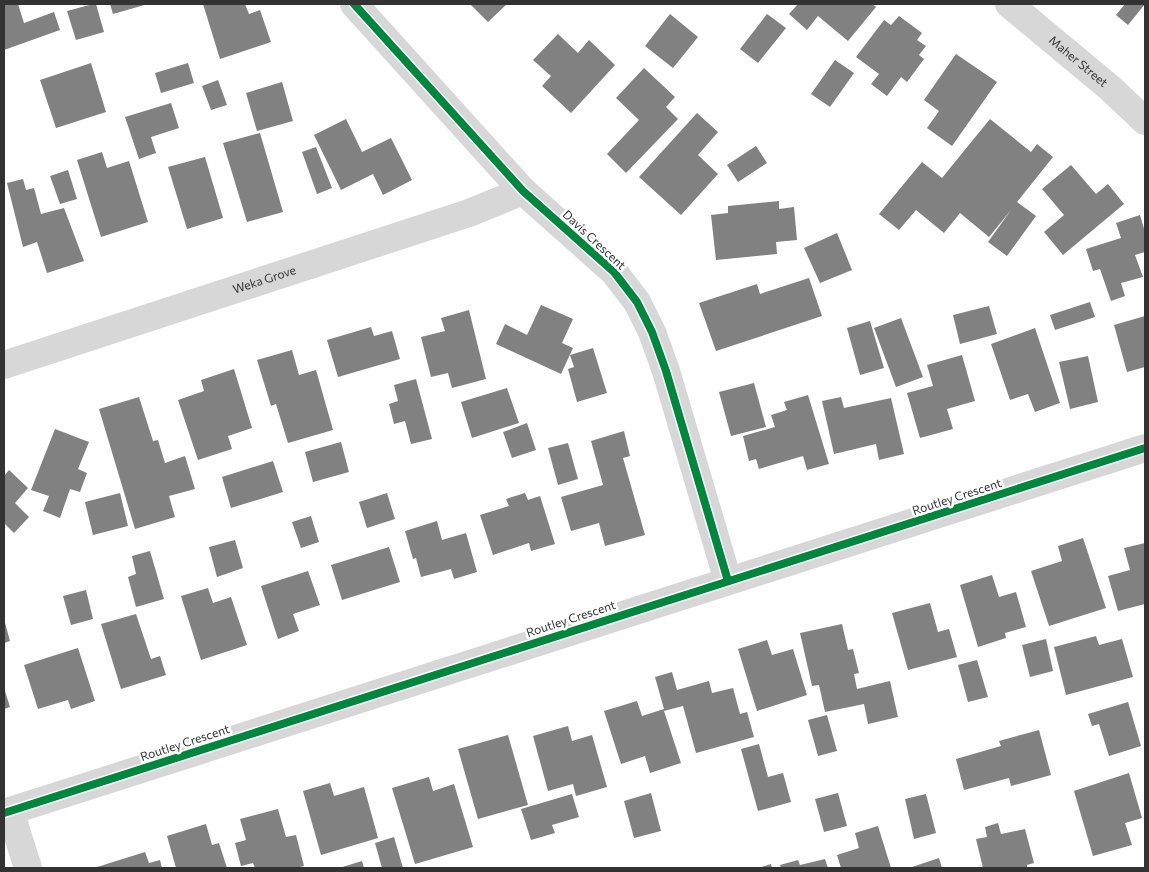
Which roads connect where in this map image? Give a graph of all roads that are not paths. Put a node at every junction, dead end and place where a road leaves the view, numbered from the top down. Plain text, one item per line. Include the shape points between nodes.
1 (354, 4) edge
2 (1008, 4) edge
3 (1145, 121) edge
4 (523, 191) junction
5 (4, 365) edge
6 (1145, 448) edge
7 (728, 581) junction
8 (7, 812) edge
9 (28, 868) edge

1 - 4 street, Davis Crescent
2 - 3 street, Maher Street
4 - 5 street, Weka Grove via 469,213
4 - 7 street, Davis Crescent via 614,272 637,302 666,371
6 - 7 street, Routley Crescent
7 - 8 street, Routley Crescent
8 - 9 street

